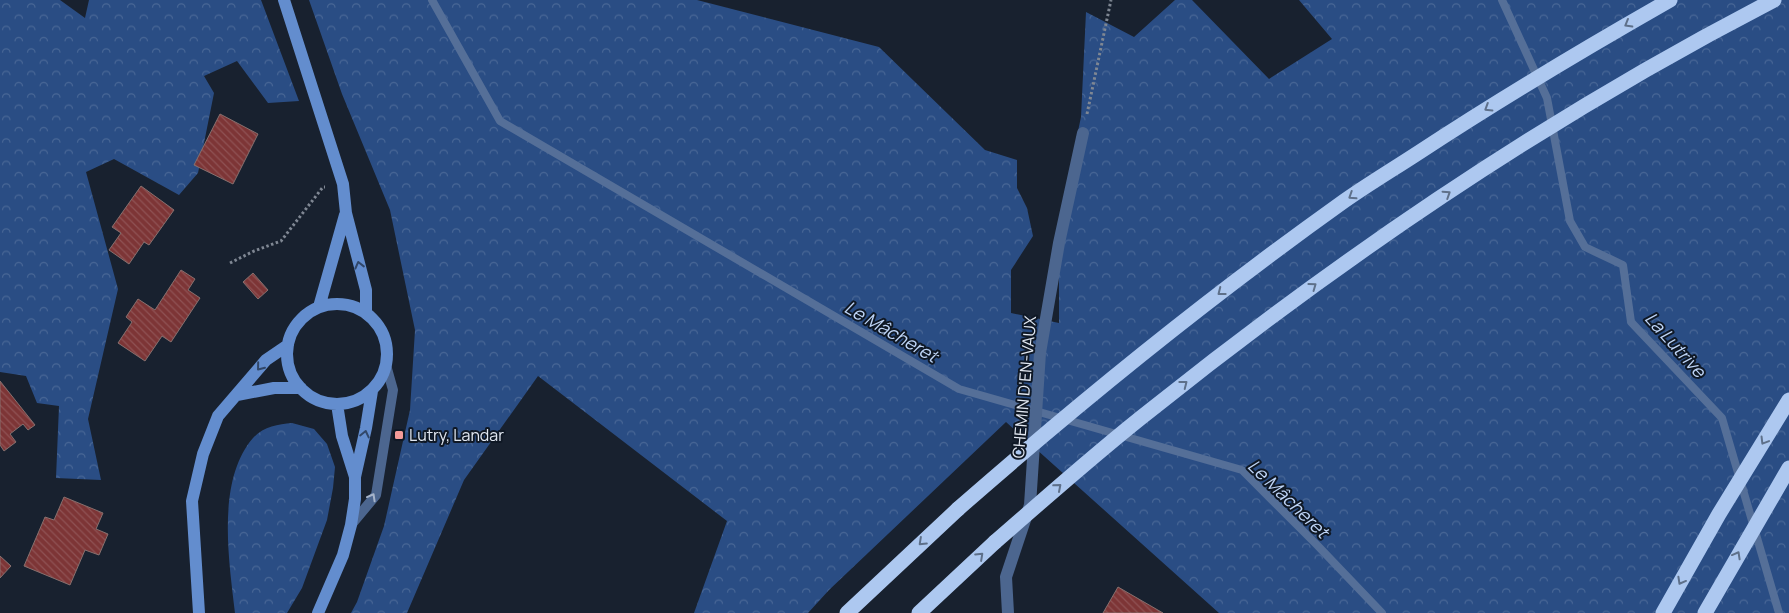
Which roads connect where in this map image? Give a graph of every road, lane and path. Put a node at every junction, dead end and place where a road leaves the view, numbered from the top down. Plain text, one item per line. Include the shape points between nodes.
1 (284, 0) edge
2 (1111, 0) edge
3 (1670, 0) edge
4 (1774, 0) edge
5 (1083, 133) joint
6 (323, 187) dead end
7 (346, 212) junction
8 (230, 262) dead end
9 (319, 307) junction
10 (366, 313) junction
11 (288, 345) junction
12 (386, 365) junction
13 (300, 388) junction
14 (372, 391) junction
15 (237, 395) junction
16 (1789, 400) edge
17 (337, 404) junction
18 (1789, 468) edge
19 (355, 477) junction
20 (351, 525) junction
21 (199, 613) edge
22 (318, 613) edge
23 (847, 613) edge
24 (919, 613) edge
25 (1008, 613) edge
26 (1663, 613) edge
27 (1704, 613) edge

1 - 7 street via 343,184
2 - 5 path
3 -> 23 highway, bridge via 1472,118 1342,202 1235,281 1044,434
24 -> 4 highway, bridge via 995,542 1150,410 1350,258 1554,125
5 - 25 street, CHEMIN D'EN-VAUX via 1040,352 1030,505 1006,577
6 - 8 path via 281,242
7 - 9 street
10 -> 7 street via 366,290
9 - 10 street via 336,304
9 - 11 street via 299,322
10 - 12 street via 384,336
11 - 13 street via 290,368
11 -> 15 street via 266,360
12 - 14 street
20 -> 12 lane via 376,495 393,390
13 - 15 street via 274,388
13 - 17 street via 311,397
14 - 17 street via 361,398
19 -> 14 street
15 - 21 street via 218,416 203,454 192,500
16 -> 26 highway
17 - 19 street via 342,436
27 -> 18 highway
19 - 20 street
20 - 22 street via 343,555

